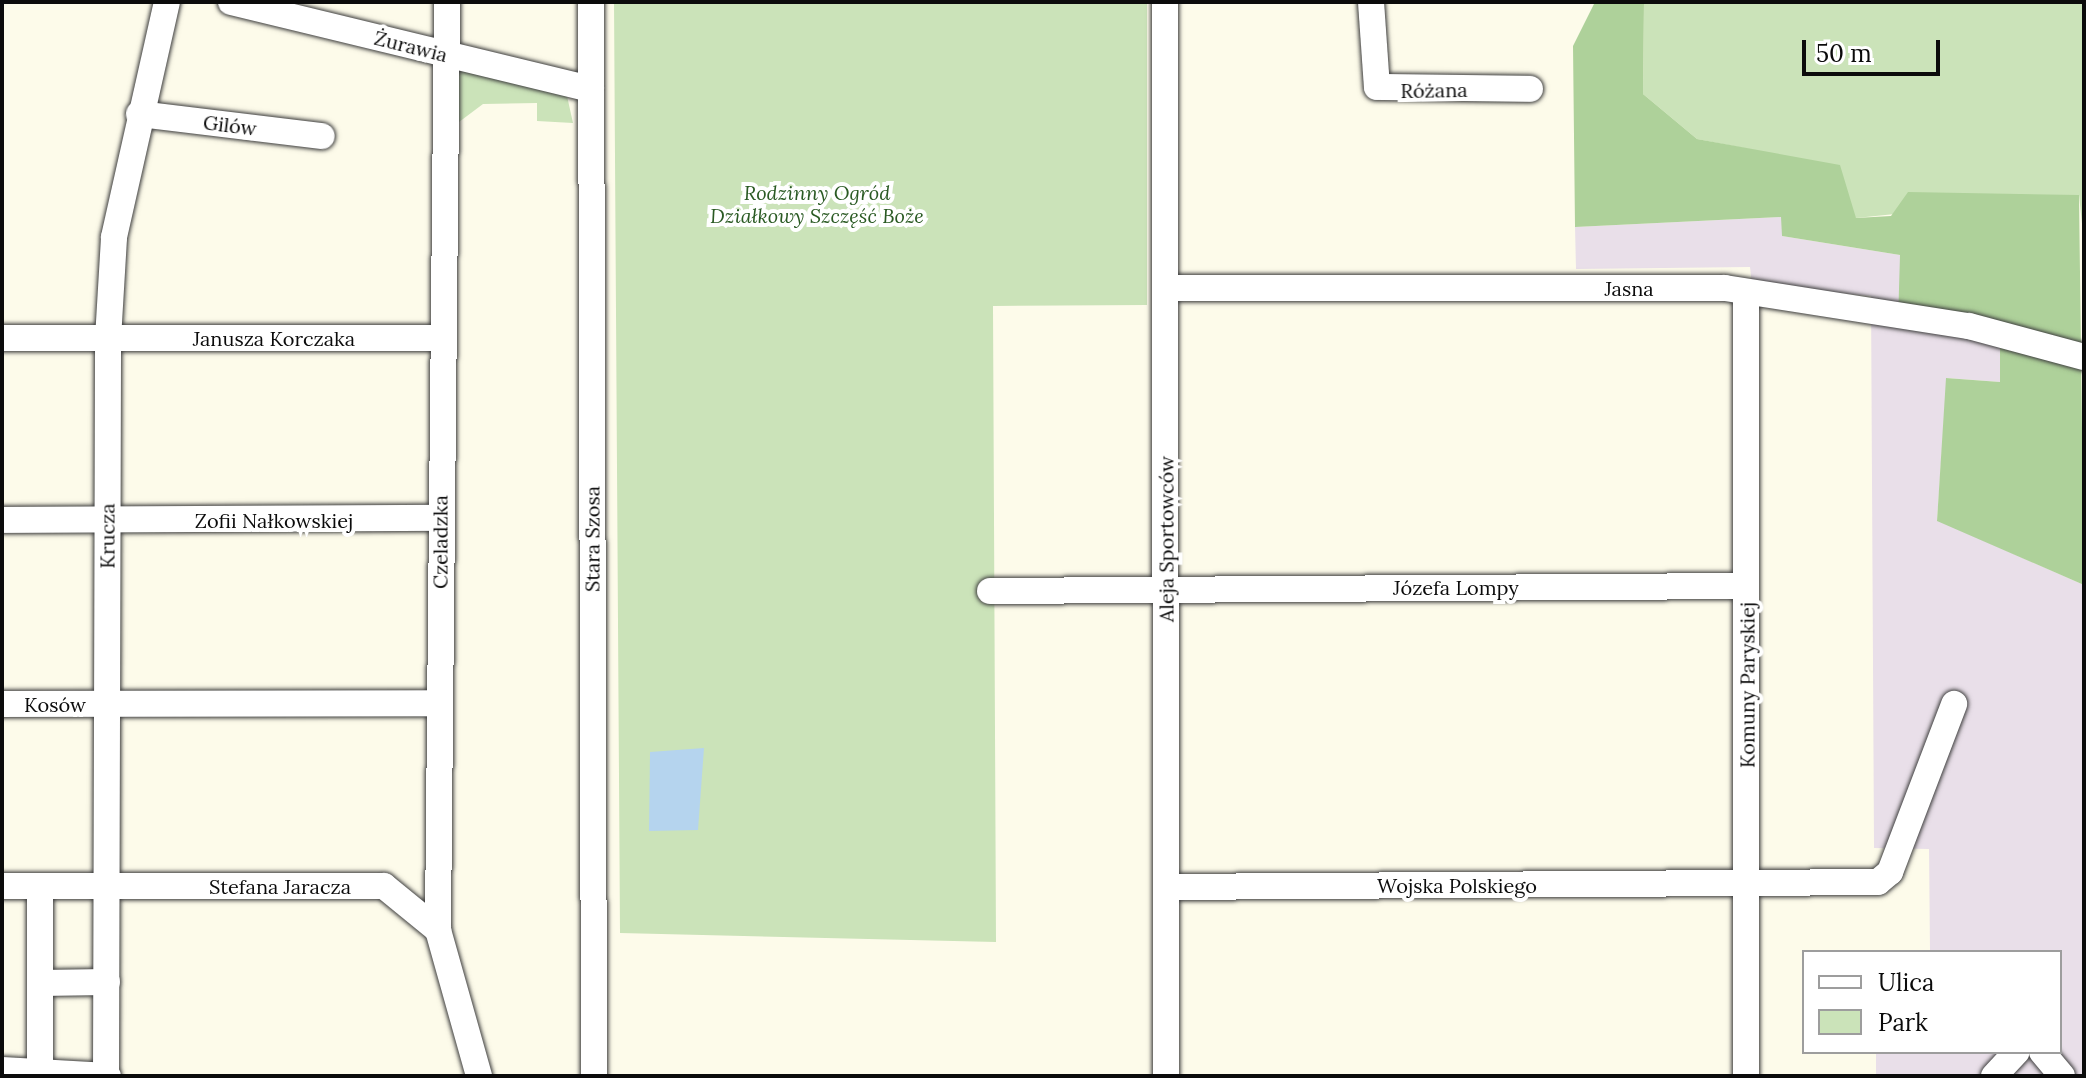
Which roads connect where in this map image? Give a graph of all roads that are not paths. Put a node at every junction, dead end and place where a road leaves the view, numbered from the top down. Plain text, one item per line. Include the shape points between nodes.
1 (167, 2) edge
2 (231, 2) edge
3 (447, 2) edge
4 (591, 2) edge
5 (1165, 2) edge
6 (1371, 2) edge
7 (444, 54) junction
8 (591, 89) junction
9 (1530, 89) dead end
10 (139, 114) junction
11 (322, 136) dead end
12 (1166, 288) junction
13 (1746, 295) junction
14 (2, 338) edge
15 (440, 338) junction
16 (108, 339) junction
17 (2084, 357) edge
18 (440, 518) junction
19 (2, 520) edge
20 (107, 521) junction
21 (1746, 586) junction
22 (1166, 588) junction
23 (990, 591) dead end
24 (440, 703) junction
25 (2, 704) edge
26 (108, 704) junction
27 (1954, 704) dead end
28 (1747, 883) junction
29 (2, 886) edge
30 (40, 886) junction
31 (106, 886) junction
32 (1166, 887) junction
33 (438, 930) junction
34 (107, 982) junction
35 (40, 983) junction
36 (2014, 1054) edge
37 (2044, 1054) edge
38 (2, 1070) edge
39 (2084, 1070) edge
40 (40, 1073) edge
41 (107, 1076) edge
42 (479, 1076) edge
43 (594, 1076) edge
44 (1166, 1076) edge
45 (1746, 1076) edge
46 (1994, 1076) edge
47 (2062, 1076) edge
48 (2076, 1076) edge

1 - 10 street, Krucza
2 - 7 street, Żurawia
3 - 7 street, Czeladzka
4 - 8 street, Stara Szosa
5 - 12 street, Aleja Sportowców
6 - 9 street, Różana via 1377,87
7 - 8 street, Żurawia
7 - 15 street, Czeladzka
8 - 43 street, Stara Szosa
10 - 11 street, Gilów
10 - 16 street, Krucza via 114,237
12 - 13 street, Jasna via 1725,288
12 - 22 street, Aleja Sportowców
13 - 17 street, Jasna via 1796,296 1969,326
13 - 21 street, Komuny Paryskiej
14 - 16 street, Janusza Korczaka
15 - 16 street, Janusza Korczaka
15 - 18 street, Czeladzka
16 - 20 street, Krucza
18 - 20 street, Zofii Nałkowskiej
18 - 24 street, Czeladzka
19 - 20 street, Zofii Nałkowskiej
20 - 26 street, Krucza
21 - 22 street, Józefa Lompy
21 - 28 street, Komuny Paryskiej
22 - 23 street, Józefa Lompy
22 - 32 street, Aleja Sportowców
24 - 26 street, Kosów
24 - 33 street, Czeladzka
25 - 26 street, Kosów
26 - 31 street, Krucza
27 - 28 street, Wojska Polskiego via 1890,872 1878,882
28 - 32 street, Wojska Polskiego
28 - 45 street, Komuny Paryskiej
29 - 30 street, Stefana Jaracza
30 - 31 street, Stefana Jaracza
30 - 35 street
31 - 33 street, Stefana Jaracza via 384,886
31 - 34 street, Krucza
32 - 44 street, Aleja Sportowców
33 - 42 street, Czeladzka
34 - 35 street
34 - 41 street, Krucza
35 - 40 street
36 - 46 street
37 - 47 street
38 - 40 street
39 - 48 street
40 - 41 street

